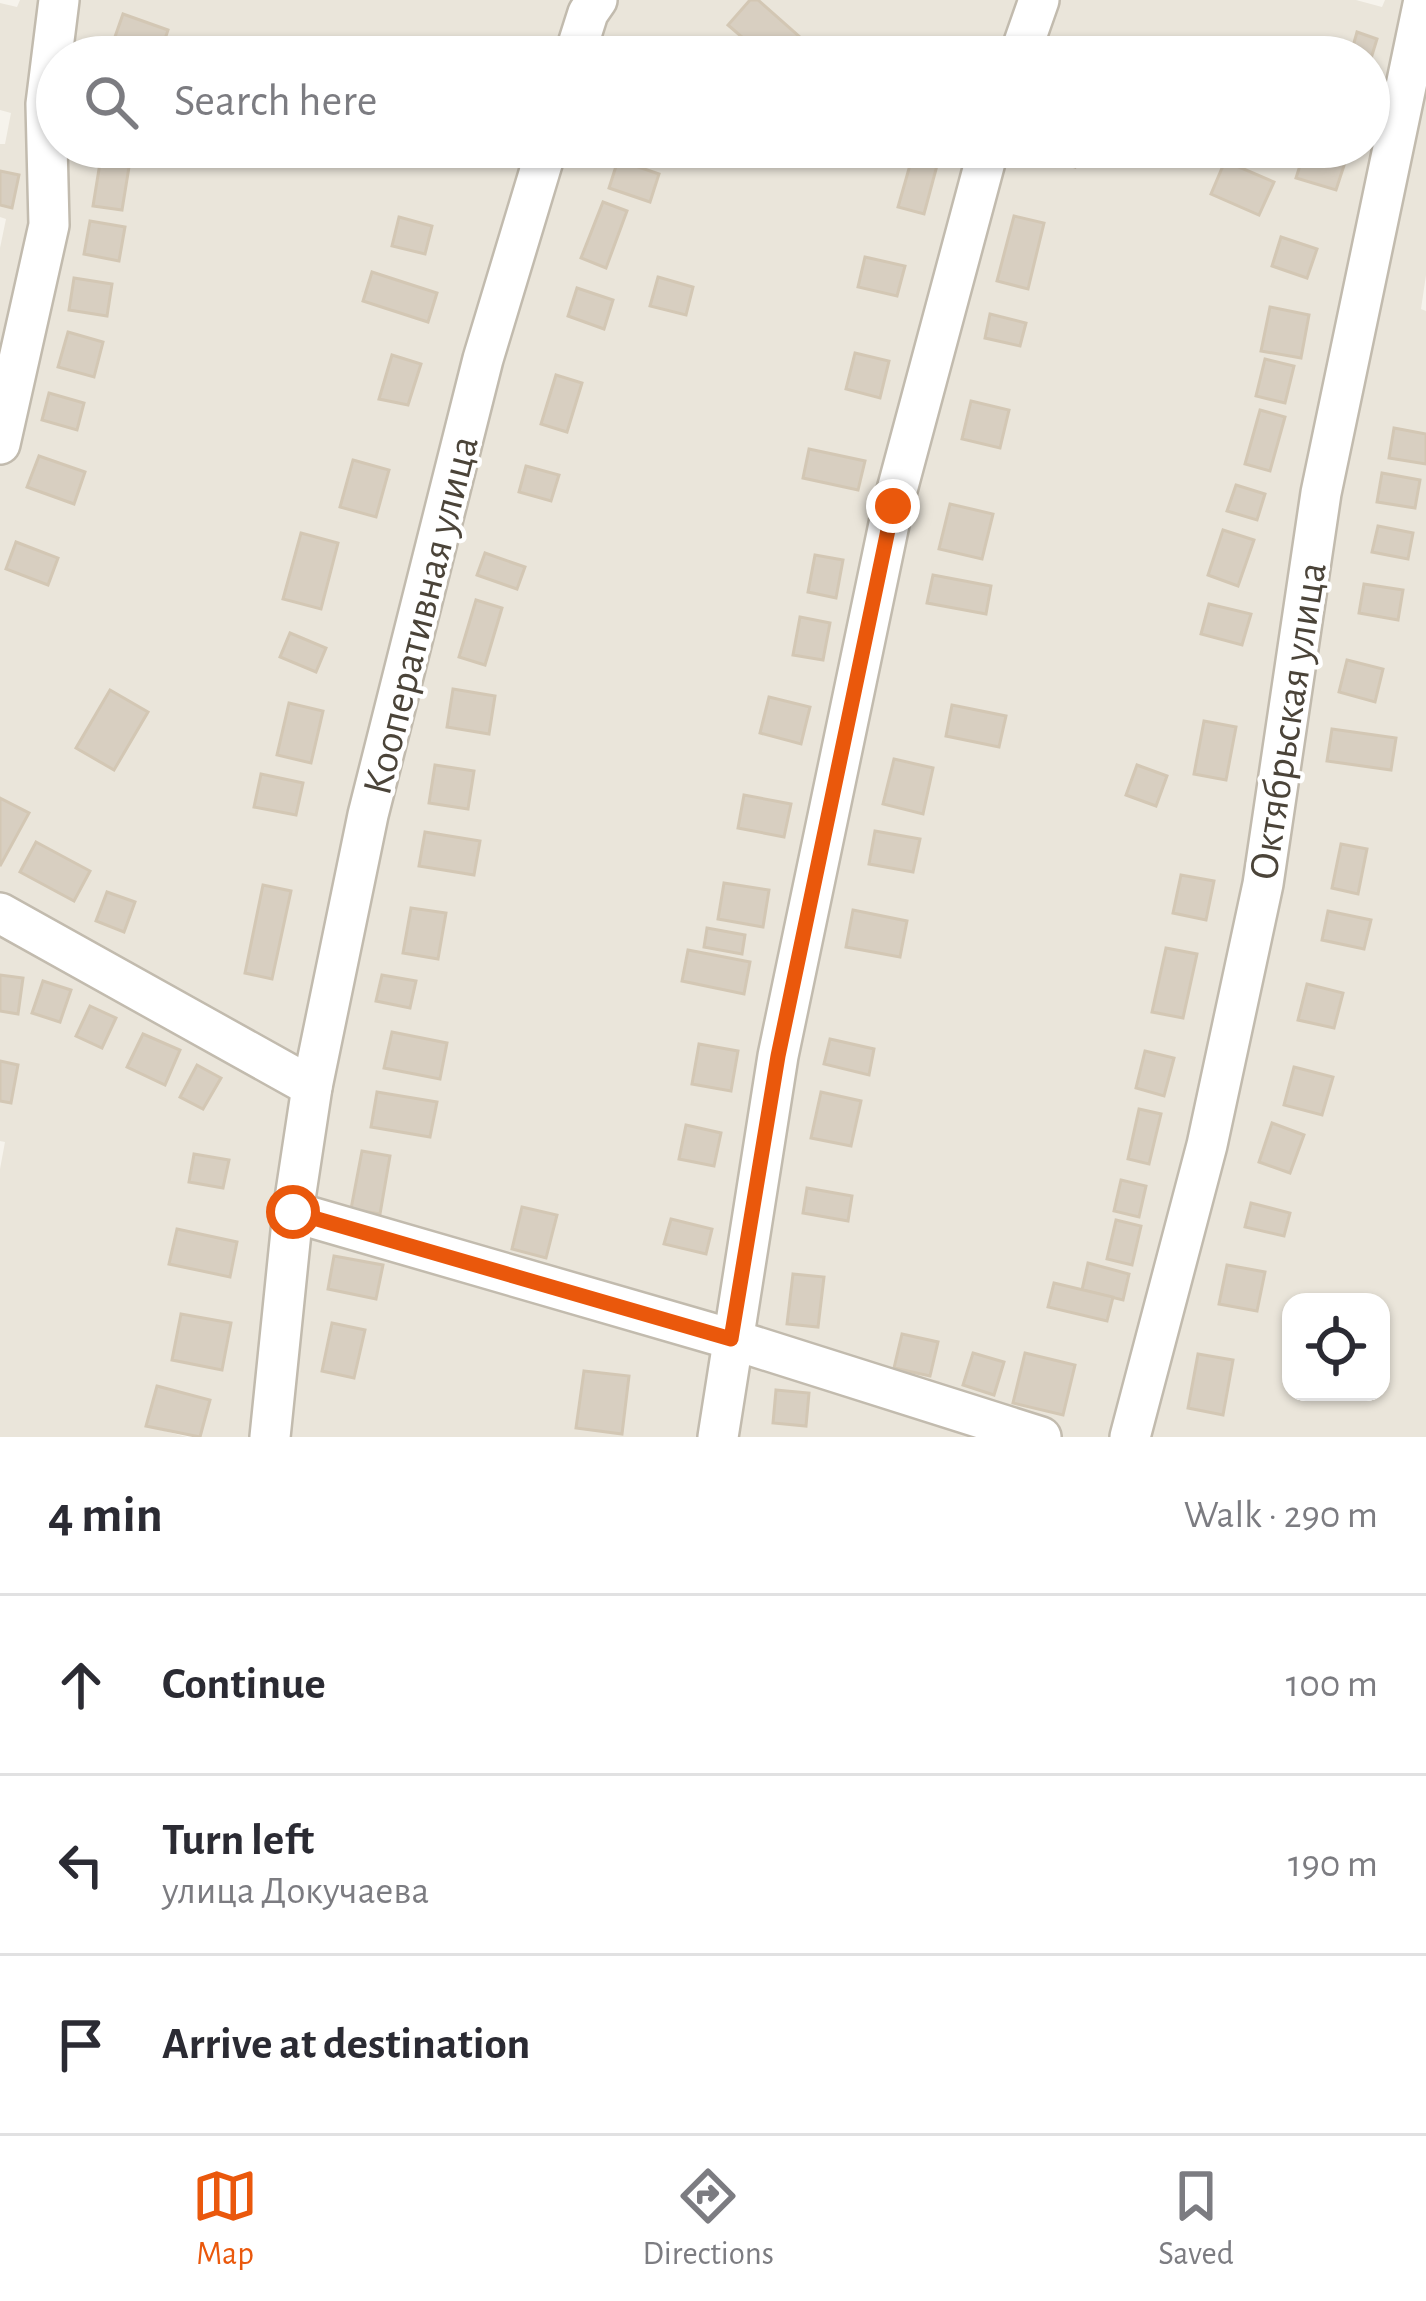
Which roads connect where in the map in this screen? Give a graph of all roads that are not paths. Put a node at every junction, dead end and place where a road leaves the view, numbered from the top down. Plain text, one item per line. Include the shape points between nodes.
1 (59, 0) edge
2 (1039, 0) edge
3 (1424, 0) edge
4 (590, 4) edge
5 (54, 36) edge
6 (580, 36) edge
7 (1026, 36) edge
8 (1390, 163) edge
9 (48, 168) edge
10 (541, 168) edge
11 (983, 168) edge
12 (1389, 168) edge
13 (0, 444) edge
14 (0, 913) edge
15 (312, 1088) junction
16 (293, 1212) junction
17 (731, 1339) junction
18 (270, 1437) edge
19 (718, 1437) edge
20 (1041, 1437) edge
21 (1130, 1437) edge

1 - 5 street
2 - 7 street
3 - 8 street, Октябрьская улица
4 - 6 street
9 - 13 street via 49,226
10 - 15 street, Кооперативная улица via 483,359 374,792
11 - 17 street via 893,506 778,1056
12 - 21 street, Октябрьская улица via 1321,493 1262,884 1207,1145
14 - 15 street
15 - 16 street, Кооперативная улица
16 - 17 street
16 - 18 street, Кооперативная улица
17 - 19 street
17 - 20 street

